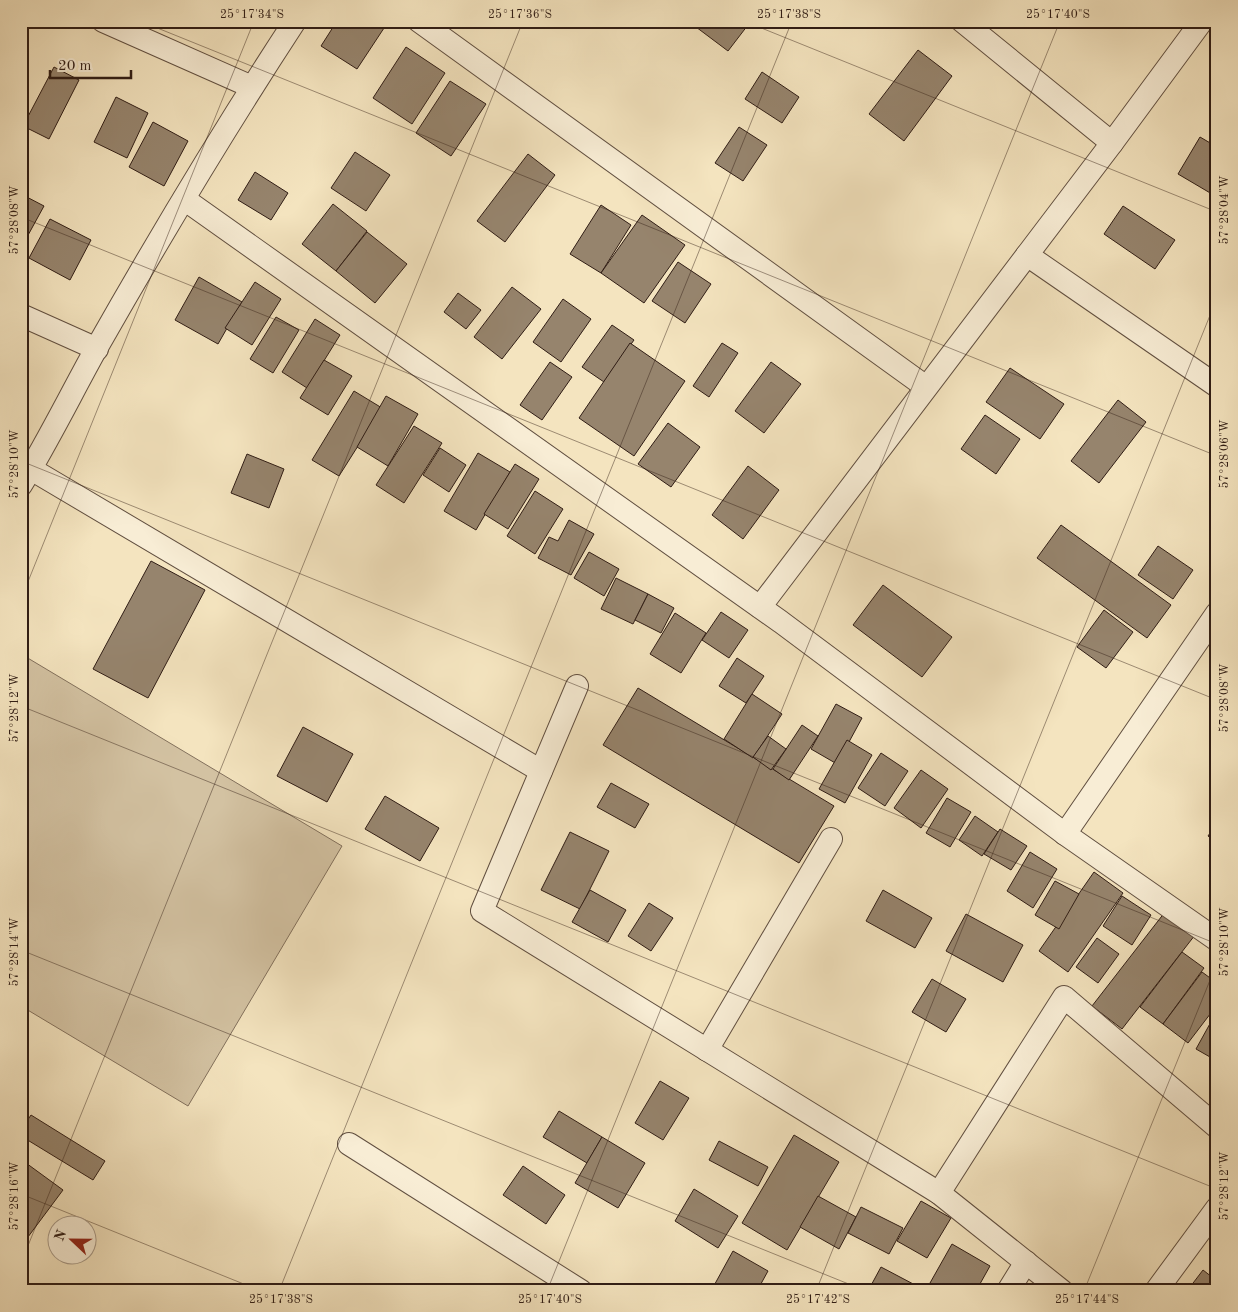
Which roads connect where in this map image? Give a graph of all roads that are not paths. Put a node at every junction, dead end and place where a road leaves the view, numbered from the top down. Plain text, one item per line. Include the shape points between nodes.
1 (103, 21) edge
2 (295, 21) edge
3 (419, 21) edge
4 (962, 21) edge
5 (1202, 21) edge
6 (252, 87) junction
7 (1112, 143) junction
8 (184, 199) junction
9 (1027, 255) junction
10 (21, 315) edge
11 (97, 349) junction
12 (1217, 386) edge
13 (926, 387) junction
14 (26, 477) edge
15 (760, 607) junction
16 (1217, 613) edge
17 (578, 686) dead end
18 (541, 771) junction
19 (1065, 834) junction
20 (831, 840) dead end
21 (1217, 940) edge
22 (707, 1050) junction
23 (1217, 1128) edge
24 (349, 1144) dead end
25 (939, 1193) junction
26 (1217, 1208) edge
27 (1026, 1262) junction
28 (581, 1291) edge
29 (1008, 1291) edge
30 (1062, 1291) edge
31 (1156, 1291) edge

1 - 6 street
2 - 6 street
3 - 13 street
4 - 7 street
5 - 7 street
6 - 8 street
7 - 9 street
8 - 11 street
8 - 15 street
9 - 12 street
9 - 13 street
10 - 11 street
11 - 14 street
13 - 15 street
14 - 18 street
15 - 19 street
16 - 19 street
17 - 18 street
18 - 22 street via 482,911
19 - 21 street
20 - 22 street
22 - 25 street
23 - 25 street via 1064,997
24 - 28 street
25 - 27 street
26 - 31 street
27 - 29 street
27 - 30 street

